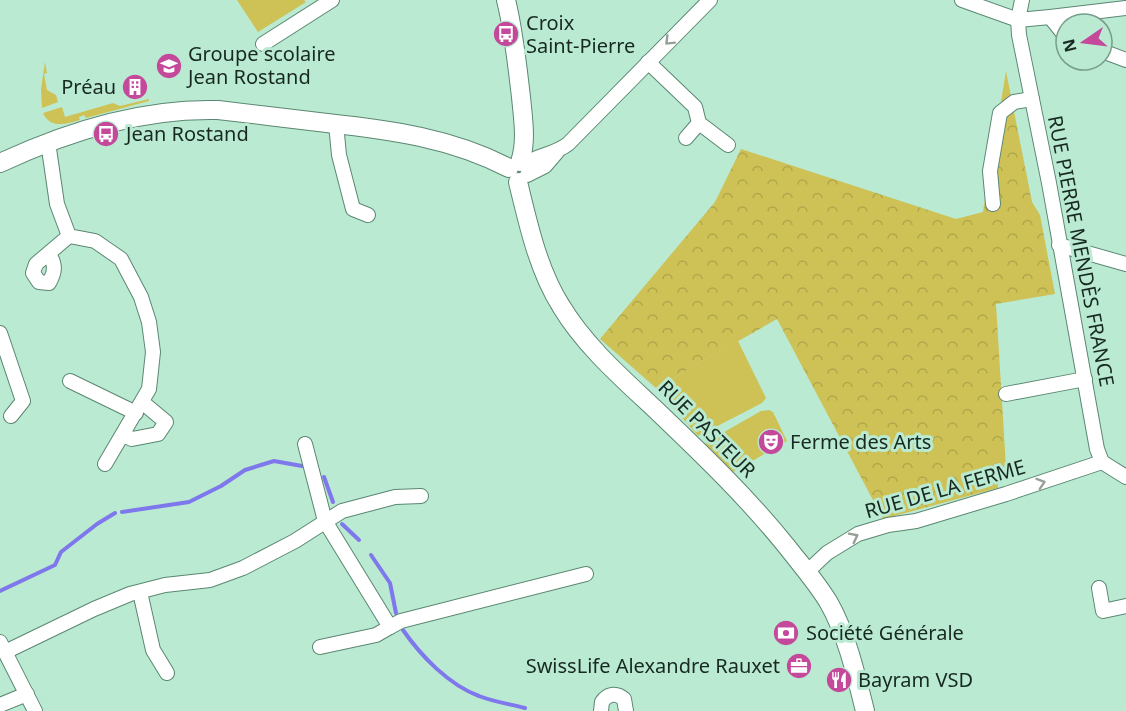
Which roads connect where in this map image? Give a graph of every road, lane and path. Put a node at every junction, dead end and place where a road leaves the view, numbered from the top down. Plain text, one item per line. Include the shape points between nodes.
1 (332, 0) edge
2 (506, 0) edge
3 (710, 0) edge
4 (962, 0) edge
5 (1022, 0) edge
6 (1126, 8) edge
7 (1050, 16) junction
8 (1018, 20) junction
9 (1054, 21) edge
10 (263, 44) dead end
11 (648, 62) junction
12 (1032, 99) junction
13 (699, 123) junction
14 (336, 124) junction
15 (686, 138) dead end
16 (48, 142) junction
17 (728, 146) dead end
18 (0, 163) edge
19 (520, 170) junction
20 (993, 204) dead end
21 (368, 215) dead end
22 (69, 236) junction
23 (1059, 245) junction
24 (49, 254) dead end
25 (1126, 264) edge
26 (0, 333) edge
27 (1085, 379) junction
28 (70, 381) dead end
29 (1006, 394) dead end
30 (139, 407) junction
31 (11, 416) dead end
32 (123, 435) junction
33 (305, 444) dead end
34 (1102, 462) junction
35 (105, 464) dead end
36 (1126, 477) edge
37 (421, 496) dead end
38 (325, 521) junction
39 (807, 572) junction
40 (586, 574) dead end
41 (1099, 588) dead end
42 (140, 592) junction
43 (1126, 606) edge
44 (390, 627) junction
45 (3, 647) edge
46 (320, 647) dead end
47 (167, 673) dead end
48 (27, 694) junction
49 (0, 705) edge
50 (35, 711) edge
51 (600, 711) edge
52 (626, 711) edge
53 (865, 711) edge

1 - 10 street
2 - 19 street via 513,28 523,125
3 -> 11 street
4 - 8 street
5 - 8 street, RUE PIERRE MENDÈS FRANCE
6 - 7 street
7 - 8 street
7 - 9 street
8 - 12 street, RUE PIERRE MENDÈS FRANCE
11 - 13 street via 695,107
11 - 19 street via 545,166
12 - 20 street via 1014,102 1000,113 990,171
12 - 23 street, RUE PIERRE MENDÈS FRANCE
13 - 15 street
13 - 17 street
14 - 16 street via 218,110 182,110 139,116
14 - 19 street via 424,136
14 - 21 street via 339,155 353,209
16 - 18 street
16 - 22 street via 57,204
19 - 39 street, RUE PASTEUR via 542,266 561,308 587,342 719,470
22 - 24 street
22 - 30 street via 95,242 121,259 141,297 153,352 149,390
23 - 25 street
23 - 27 street, RUE PIERRE MENDÈS FRANCE
26 - 31 street via 22,401
27 - 29 street
27 - 34 street, RUE PIERRE MENDÈS FRANCE
28 - 30 street
30 - 32 street
30 - 32 street via 166,422 158,434 132,439
32 - 35 street
33 - 38 street
34 - 36 street
39 -> 34 street, RUE DE LA FERME via 827,553 858,534 1006,494
37 - 38 street via 395,497
38 - 42 street via 295,541 222,577
38 - 44 street
39 - 53 street, RUE PASTEUR via 829,604 857,677
40 - 44 street
41 - 43 street via 1103,610
42 - 45 street
42 - 47 street via 153,650
44 - 46 street
45 - 48 street
48 - 49 street
48 - 50 street
51 - 52 street via 604,698 616,695 624,699

